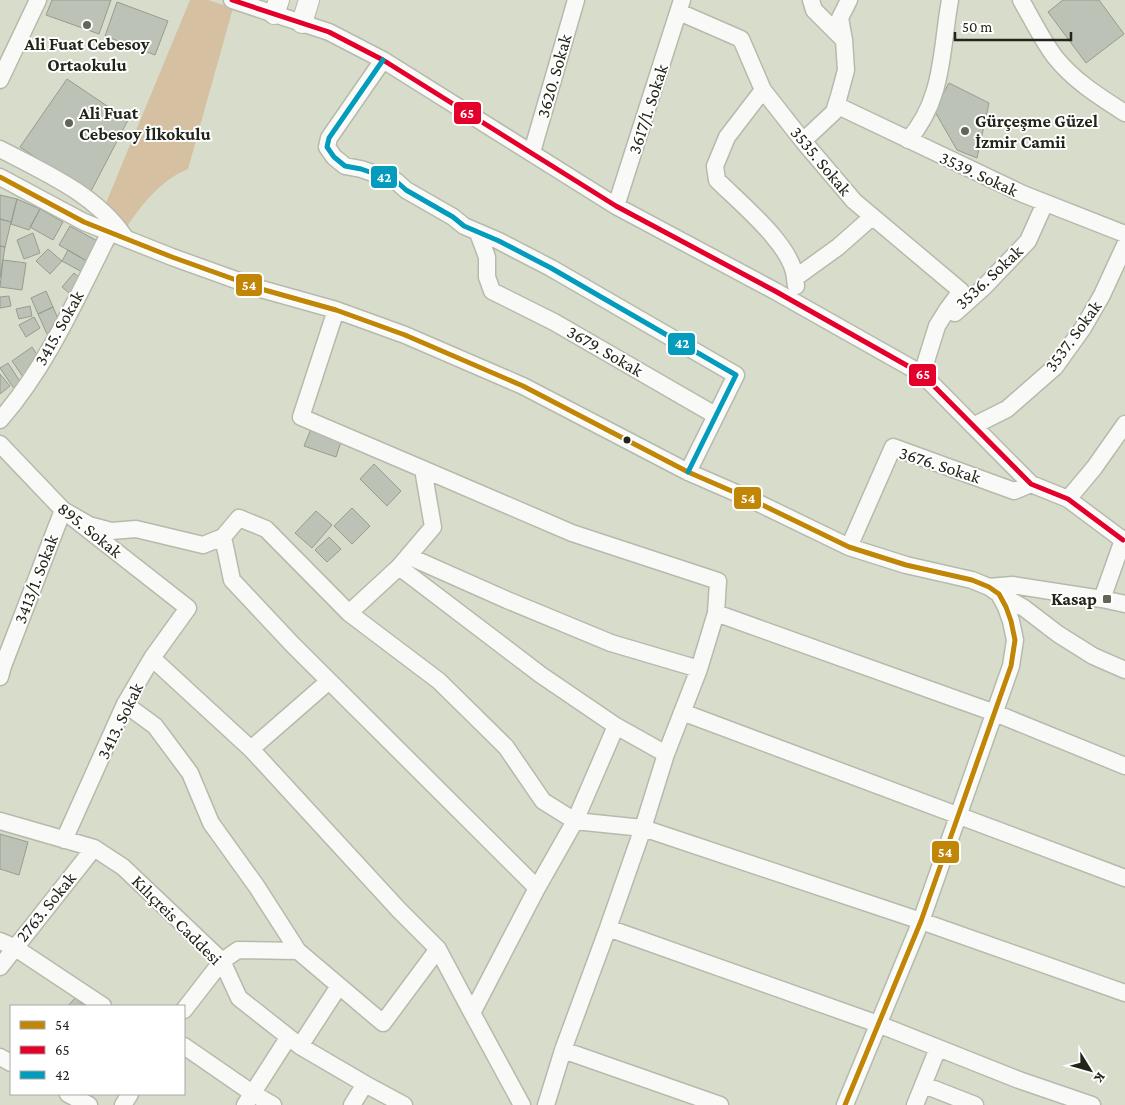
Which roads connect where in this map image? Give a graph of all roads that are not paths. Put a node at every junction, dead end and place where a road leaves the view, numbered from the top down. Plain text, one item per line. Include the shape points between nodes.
1 (232, 0) edge
2 (310, 0) edge
3 (574, 0) edge
4 (810, 0) edge
5 (849, 0) edge
6 (950, 0) edge
7 (1021, 0) edge
8 (37, 1) edge
9 (681, 6) edge
10 (276, 7) edge
11 (302, 23) junction
12 (844, 40) junction
13 (383, 60) junction
14 (0, 80) edge
15 (763, 90) junction
16 (836, 105) junction
17 (1125, 113) edge
18 (908, 140) junction
19 (803, 141) junction
20 (0, 149) edge
21 (532, 152) junction
22 (3, 179) edge
23 (1045, 203) junction
24 (616, 206) junction
25 (872, 217) junction
26 (110, 232) junction
27 (478, 233) junction
28 (1125, 234) edge
29 (126, 238) junction
30 (1125, 245) edge
31 (795, 278) junction
32 (797, 304) junction
33 (336, 310) junction
34 (947, 310) junction
35 (922, 374) junction
36 (715, 415) junction
37 (0, 420) edge
38 (1125, 424) edge
39 (973, 426) junction
40 (0, 444) edge
41 (423, 469) junction
42 (688, 472) junction
43 (1031, 484) junction
44 (1068, 499) junction
45 (63, 510) junction
46 (223, 537) junction
47 (1124, 539) edge
48 (849, 548) junction
49 (404, 561) junction
50 (994, 590) junction
51 (1102, 598) junction
52 (1125, 604) edge
53 (188, 608) joint
54 (349, 613) junction
55 (716, 613) junction
56 (152, 658) junction
57 (1, 669) edge
58 (699, 669) junction
59 (1125, 670) edge
60 (329, 681) junction
61 (125, 704) junction
62 (682, 712) junction
63 (995, 713) junction
64 (616, 726) junction
65 (251, 749) junction
66 (666, 754) junction
67 (1125, 766) edge
68 (959, 816) junction
69 (0, 821) edge
70 (575, 821) junction
71 (643, 828) junction
72 (64, 840) junction
73 (94, 848) junction
74 (1125, 878) edge
75 (537, 888) junction
76 (920, 921) junction
77 (608, 928) junction
78 (7, 944) edge
79 (438, 949) junction
80 (298, 950) junction
81 (222, 961) junction
82 (0, 967) edge
83 (339, 986) junction
84 (1125, 993) edge
85 (101, 1005) edge
86 (185, 1009) edge
87 (472, 1013) junction
88 (878, 1024) junction
89 (294, 1042) junction
90 (185, 1047) edge
91 (938, 1048) junction
92 (563, 1050) junction
93 (365, 1084) junction
94 (924, 1084) junction
95 (70, 1095) edge
96 (248, 1099) edge
97 (89, 1105) edge
98 (273, 1105) edge
99 (352, 1105) edge
100 (404, 1105) edge
101 (522, 1105) edge
102 (546, 1105) edge
103 (720, 1105) edge
104 (845, 1105) edge
105 (915, 1105) edge
106 (975, 1105) edge
107 (1092, 1105) edge

1 - 10 street
2 - 11 main road
3 - 21 street, 3620. Sokak
4 - 12 street via 814,10
5 - 12 street via 840,18
6 - 18 street via 942,67 931,103
7 - 17 street via 1054,56 1072,76
8 - 14 street
9 - 15 street, 3535. Sokak via 742,40
9 - 24 street, 3617/1. Sokak
10 - 11 street
11 - 13 street via 329,32
12 - 16 street via 846,70
13 - 21 street
13 - 27 street via 329,138 327,147 345,166 361,168 396,181
15 - 19 street, 3535. Sokak
15 - 31 street via 727,137 715,166 717,180 778,241
16 - 18 street, 3539. Sokak
16 - 19 street via 834,112
18 - 23 street, 3539. Sokak
19 - 25 street, 3535. Sokak via 854,201
20 - 29 street via 52,176 92,202
21 - 24 street
22 - 26 street via 84,222
23 - 28 street, 3539. Sokak
23 - 34 street, 3536. Sokak via 1028,241 955,313
24 - 32 street
25 - 31 street
25 - 34 street, 3535. Sokak via 961,291
26 - 29 street
26 - 37 street, 3415. Sokak via 52,347
27 - 36 street, 3679. Sokak via 487,257 487,277 492,291 554,322
27 - 36 street via 551,268 736,375
29 - 33 street via 261,289
30 - 39 street, 3537. Sokak via 1084,328 1055,367 1007,409
31 - 32 street
32 - 35 street
33 - 41 street via 301,417
33 - 42 street via 405,335 523,386
34 - 35 street, 3536. Sokak via 937,326
35 - 39 street
36 - 42 street
38 - 44 street
39 - 43 street
40 - 45 street, 895. Sokak
41 - 49 street via 433,527
41 - 55 street via 572,533 718,581
42 - 48 street
43 - 44 street
43 - 48 street, 3676. Sokak via 1014,491 893,447
44 - 47 street
45 - 46 street via 88,524 111,531 136,529 203,545
45 - 53 street, 895. Sokak
45 - 57 street, 3413/1. Sokak
46 - 54 street via 240,518 266,529
46 - 60 street via 232,580
47 - 51 street
48 - 50 street via 972,580
49 - 54 street
49 - 58 street via 610,642
49 - 64 street via 541,675
50 - 51 street via 1012,585
50 - 59 street via 1093,656
50 - 63 street via 1006,607 1015,640 1011,666
51 - 52 street
53 - 56 street, 3413. Sokak
54 - 70 street via 439,681 506,747 542,801
55 - 58 street
55 - 63 street
56 - 61 street, 3413. Sokak
56 - 65 street
58 - 62 street
60 - 65 street
60 - 75 street
61 - 72 street, 3413. Sokak
61 - 80 street via 155,726 190,773 211,823
62 - 66 street
62 - 68 street
63 - 67 street
63 - 68 street
64 - 66 street
64 - 70 street
65 - 79 street
66 - 71 street
68 - 74 street
68 - 76 street
69 - 72 street, Kılıçreis Caddesi
70 - 71 street
70 - 75 street
71 - 76 street
71 - 77 street
72 - 73 street, Kılıçreis Caddesi
73 - 78 street, 2763. Sokak
73 - 81 street, Kılıçreis Caddesi via 123,868
75 - 87 street
76 - 84 street
76 - 88 street
77 - 88 street
77 - 92 street
78 - 82 street, 2763. Sokak
78 - 85 street
79 - 83 street via 383,1023
79 - 87 street
80 - 81 street via 238,950
80 - 83 street
81 - 86 street
81 - 89 street, Kılıçreis Caddesi via 239,998
83 - 89 street
87 - 101 street
88 - 91 street
88 - 104 street
89 - 93 street, Kılıçreis Caddesi
89 - 96 street
90 - 96 street
91 - 94 street
91 - 107 street
92 - 102 street
92 - 103 street
93 - 99 street
93 - 100 street, Kılıçreis Caddesi
94 - 105 street
94 - 106 street
95 - 97 street
96 - 98 street

